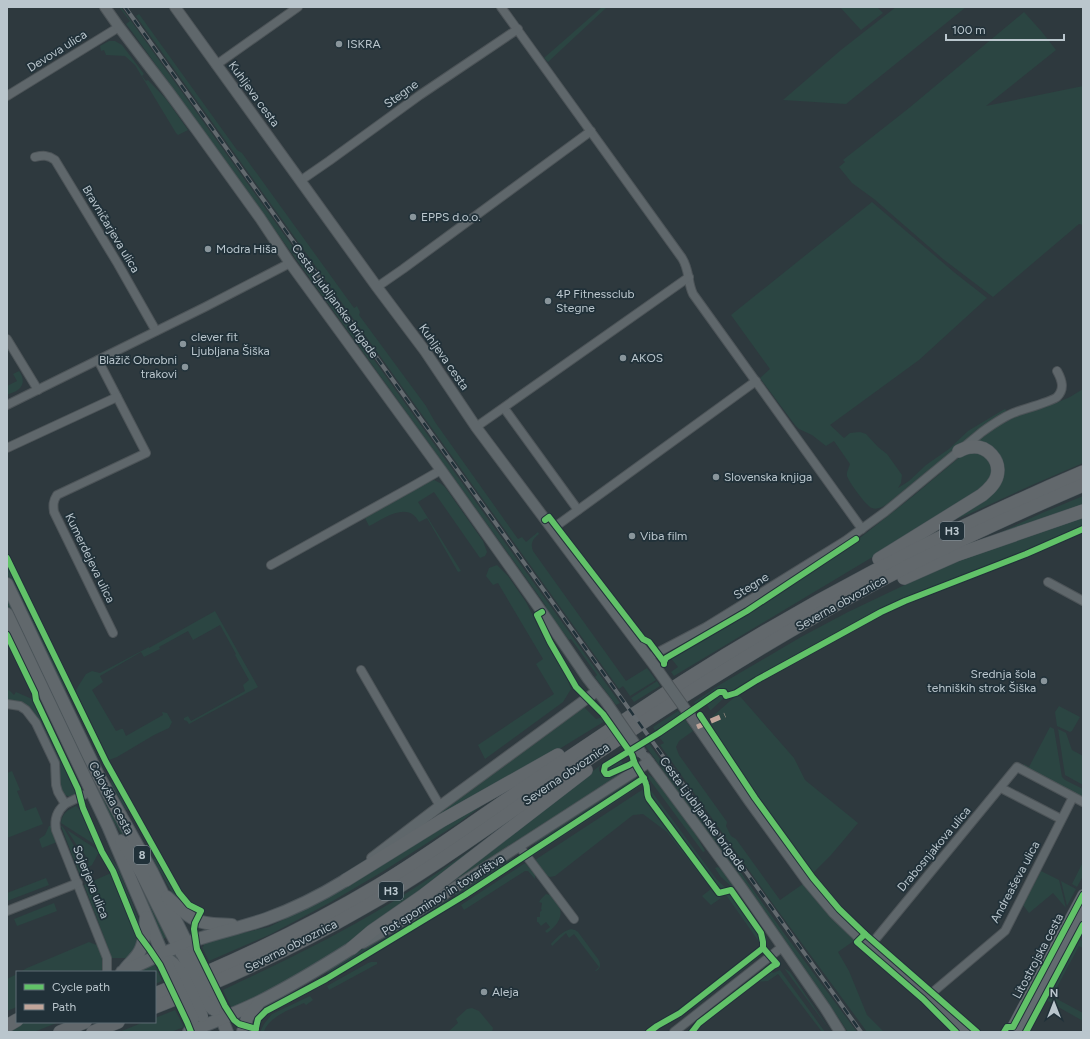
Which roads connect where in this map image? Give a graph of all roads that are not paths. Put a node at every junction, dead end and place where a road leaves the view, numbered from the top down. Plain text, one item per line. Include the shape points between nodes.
1 (105, 7) edge
2 (175, 7) edge
3 (298, 7) edge
4 (501, 7) edge
5 (119, 27) junction
6 (518, 29) junction
7 (216, 65) junction
8 (7, 96) edge
9 (591, 131) junction
10 (35, 157) dead end
11 (300, 181) junction
12 (290, 264) junction
13 (689, 277) junction
14 (377, 287) junction
15 (156, 331) junction
16 (7, 339) edge
17 (98, 360) junction
18 (1058, 371) dead end
19 (756, 382) junction
20 (38, 390) junction
21 (117, 397) junction
22 (7, 404) edge
23 (504, 408) junction
24 (476, 427) junction
25 (7, 448) edge
26 (959, 451) junction
27 (441, 470) junction
28 (1083, 472) edge
29 (1083, 485) edge
30 (578, 510) junction
31 (1083, 511) edge
32 (862, 529) junction
33 (552, 530) junction
34 (271, 565) dead end
35 (1048, 582) dead end
36 (7, 584) edge
37 (1083, 602) edge
38 (826, 604) junction
39 (7, 614) edge
40 (113, 633) dead end
41 (649, 658) junction
42 (361, 670) dead end
43 (597, 691) junction
44 (7, 704) edge
45 (608, 739) junction
46 (649, 762) junction
47 (1001, 788) junction
48 (92, 791) junction
49 (1073, 797) junction
50 (1083, 802) edge
51 (65, 804) junction
52 (440, 806) junction
53 (1062, 819) junction
54 (108, 826) junction
55 (519, 846) junction
56 (346, 880) junction
57 (78, 883) junction
58 (163, 894) junction
59 (1083, 895) edge
60 (7, 911) edge
61 (1083, 912) edge
62 (146, 916) junction
63 (574, 919) dead end
64 (244, 925) junction
65 (782, 947) junction
66 (870, 947) junction
67 (352, 948) junction
68 (185, 949) junction
69 (164, 958) junction
70 (107, 971) edge
71 (123, 971) edge
72 (125, 971) edge
73 (156, 994) edge
74 (927, 997) junction
75 (260, 1001) junction
76 (156, 1007) edge
77 (221, 1013) junction
78 (16, 1021) edge
79 (82, 1023) edge
80 (116, 1023) edge
81 (7, 1026) edge
82 (200, 1026) edge
83 (60, 1032) edge
84 (93, 1032) edge
85 (227, 1032) edge
86 (243, 1032) edge
87 (674, 1032) edge
88 (840, 1032) edge
89 (966, 1032) edge
90 (1010, 1032) edge
91 (1019, 1032) edge

1 - 5 street, Cesta Ljubljanske brigade
2 - 7 street, Kuhljeva cesta
3 - 7 street
4 - 6 street
5 - 8 street, Devova ulica
5 - 12 street, Cesta Ljubljanske brigade via 260,218
6 - 9 street
6 - 11 street, Stegne
7 - 11 street, Kuhljeva cesta
9 - 13 street via 682,258
9 - 14 street
10 - 15 street, Bravničarjeva ulica via 48,156 55,160
11 - 14 street, Kuhljeva cesta
12 - 15 street
12 - 27 street, Cesta Ljubljanske brigade
13 - 19 street via 693,294
13 - 23 street
14 - 24 street, Kuhljeva cesta via 425,351
15 - 17 street
16 - 20 street
17 - 20 street
17 - 21 street
18 - 26 street, Stegne via 1062,387 1056,398 997,421
19 - 30 street
19 - 32 street
20 - 22 street
21 - 25 street
21 - 40 street, Kumerdejeva ulica via 146,453 57,495 54,500 54,512
23 - 24 street
23 - 30 street
24 - 33 street, Kuhljeva cesta
26 - 32 street, Stegne
26 - 38 highway via 970,446 983,448 994,457 997,477 988,490 869,565
27 - 34 street
27 - 43 street, Cesta Ljubljanske brigade
28 - 38 highway, Severna obvoznica / H3 via 917,548
29 - 38 highway, Severna obvoznica / H3 via 920,560 871,586
30 - 33 street
31 - 38 highway via 956,555 878,590
32 - 41 street, Stegne via 706,628
33 - 41 street, Kuhljeva cesta
35 - 37 street
36 - 58 main road, Celovška cesta / 8 via 98,775
38 - 45 highway, Severna obvoznica / H3 via 763,633 685,680
39 - 48 main road, Celovška cesta / 8
41 - 66 street, Kuhljeva cesta, bridge via 808,882 834,913
42 - 52 street
43 - 46 street, Cesta Ljubljanske brigade, bridge
43 - 52 street
44 - 51 street via 20,706 36,723 55,762 56,785
45 - 56 highway via 593,736 581,741
45 - 67 highway via 604,754 595,763
45 - 73 highway, Severna obvoznica / H3 via 355,899 261,949
45 - 76 highway, Severna obvoznica / H3 via 470,840 364,908 258,964
46 - 55 street
46 - 65 street, Cesta Ljubljanske brigade
47 - 49 street, Drabosnjakova ulica via 1017,767
47 - 53 street
47 - 66 street, Drabosnjakova ulica
48 - 51 street
48 - 54 main road, Celovška cesta / 8
49 - 50 street
49 - 53 street, Andreaševa ulica
51 - 57 street, Sojerjeva ulica via 57,815 56,827
52 - 56 street
53 - 74 street, Andreaševa ulica via 1005,930
54 - 62 main road, Celovška cesta / 8
54 - 68 main road via 126,847
55 - 63 street
55 - 67 street via 378,936
56 - 64 main road via 294,908
57 - 60 street
57 - 70 street, Sojerjeva ulica via 107,958
58 - 64 main road via 197,920 215,924
58 - 68 main road, Celovška cesta / 8
59 - 90 main road, Litostrojska cesta
61 - 91 main road, Litostrojska cesta
62 - 69 main road, Celovška cesta / 8
62 - 71 main road via 142,946
64 - 68 main road via 219,932
65 - 87 street
65 - 88 street, Cesta Ljubljanske brigade
66 - 74 street, Kuhljeva cesta
67 - 75 main road via 292,985
68 - 69 main road
68 - 77 main road, Celovška cesta, bridge
69 - 72 main road
69 - 82 main road, Celovška cesta, bridge
74 - 89 street, Kuhljeva cesta
75 - 77 main road
75 - 86 main road via 247,1018
77 - 82 main road
77 - 85 main road, Celovška cesta
78 - 81 highway
79 - 83 highway
80 - 84 highway

